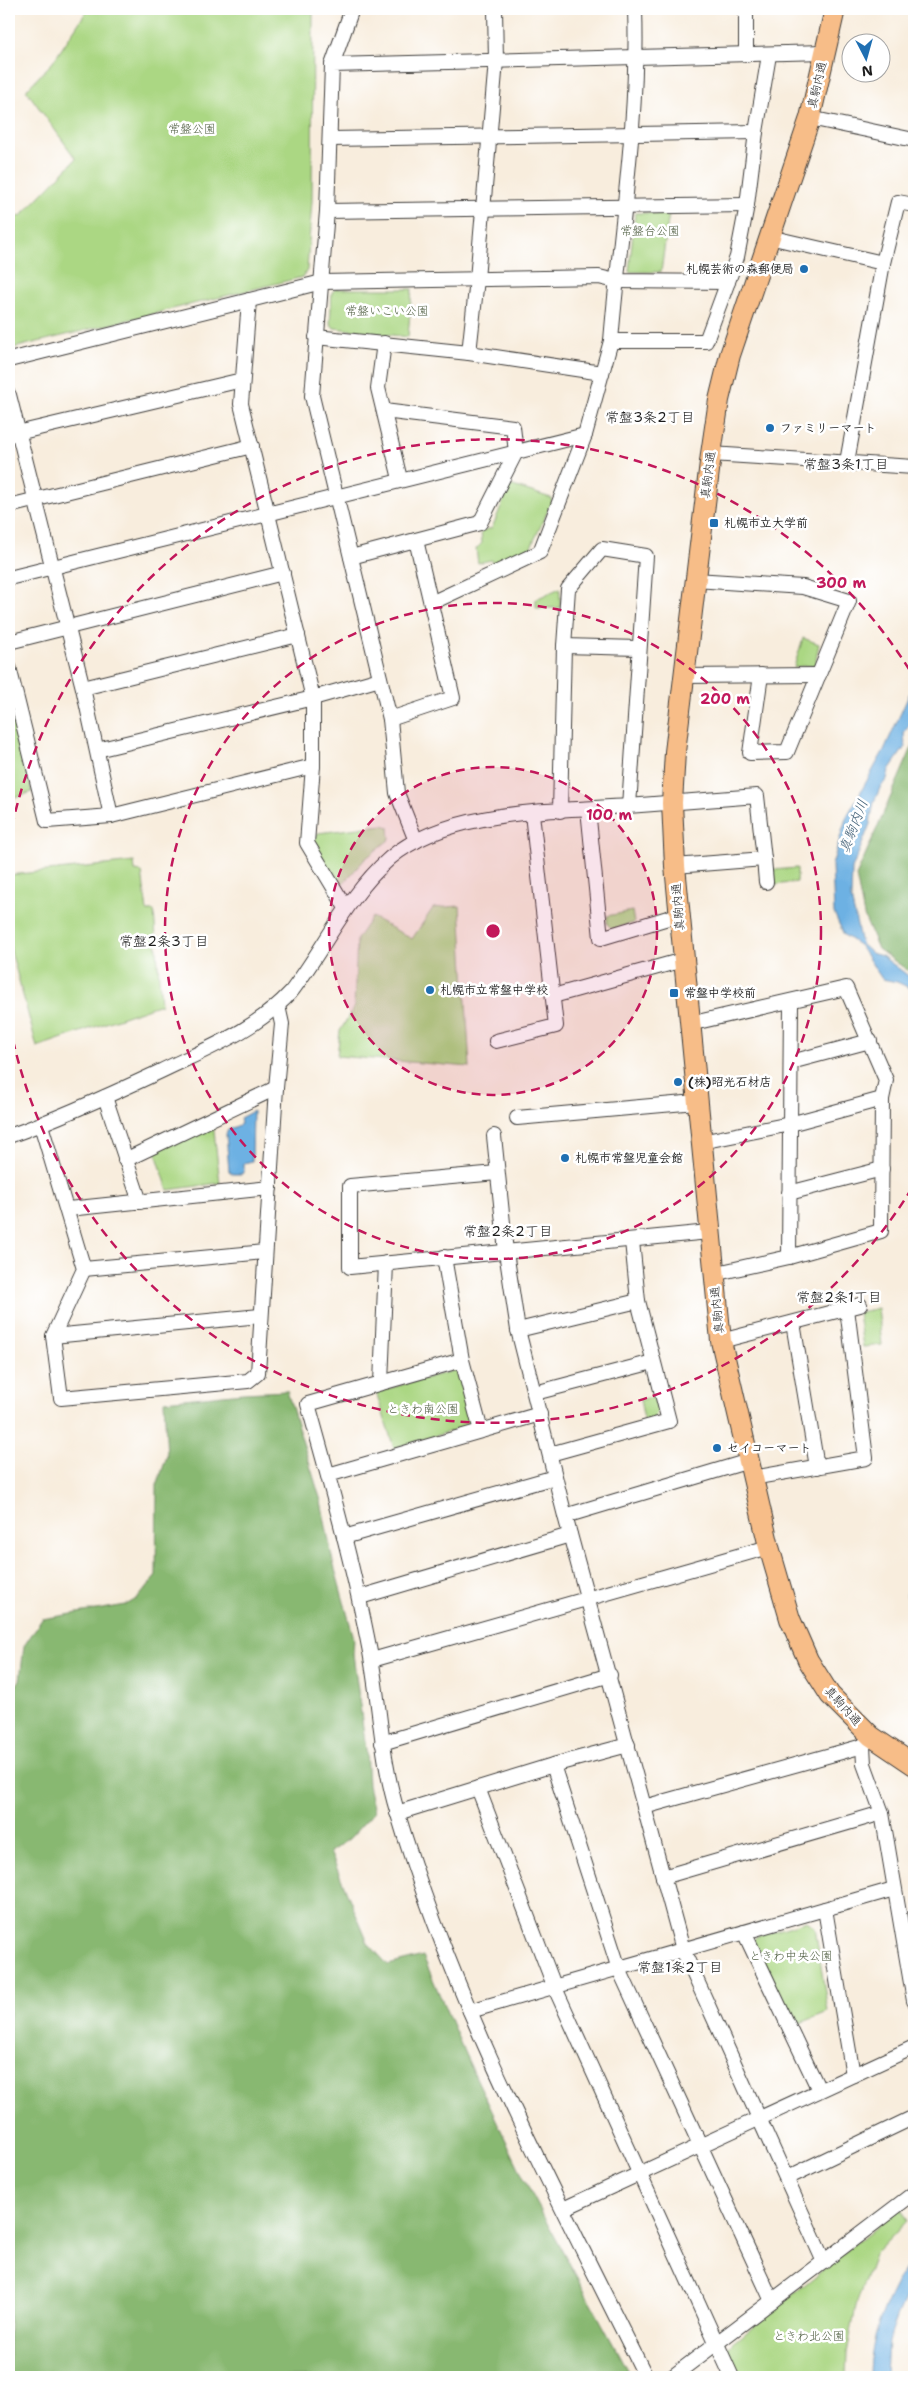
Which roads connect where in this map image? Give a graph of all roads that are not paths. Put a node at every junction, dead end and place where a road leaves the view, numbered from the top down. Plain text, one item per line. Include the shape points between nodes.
1 (352, 9) edge
2 (495, 9) edge
3 (635, 9) edge
4 (746, 9) edge
5 (835, 9) edge
6 (824, 52) junction
7 (769, 55) junction
8 (746, 56) junction
9 (637, 58) junction
10 (496, 61) junction
11 (332, 65) junction
12 (810, 118) junction
13 (756, 132) junction
14 (632, 133) junction
15 (490, 136) junction
16 (330, 139) junction
17 (914, 140) edge
18 (747, 205) junction
19 (914, 205) edge
20 (624, 206) junction
21 (483, 208) junction
22 (327, 211) junction
23 (769, 237) junction
24 (883, 263) junction
25 (478, 279) junction
26 (616, 281) junction
27 (322, 282) junction
28 (728, 282) junction
29 (249, 300) junction
30 (316, 337) junction
31 (611, 341) junction
32 (384, 343) junction
33 (469, 353) junction
34 (9, 360) edge
35 (602, 373) junction
36 (242, 380) junction
37 (9, 395) edge
38 (384, 412) junction
39 (14, 434) edge
40 (585, 435) junction
41 (252, 446) junction
42 (516, 452) junction
43 (710, 454) junction
44 (847, 462) junction
45 (914, 467) edge
46 (400, 479) junction
47 (336, 496) junction
48 (35, 500) junction
49 (9, 506) edge
50 (268, 514) junction
51 (416, 540) junction
52 (351, 557) junction
53 (52, 567) junction
54 (283, 573) junction
55 (9, 578) edge
56 (696, 580) junction
57 (431, 603) junction
58 (68, 627) junction
59 (298, 635) junction
60 (9, 642) edge
61 (564, 646) junction
62 (638, 648) junction
63 (9, 667) edge
64 (819, 674) junction
65 (761, 675) junction
66 (683, 676) junction
67 (380, 679) junction
68 (83, 688) junction
69 (313, 698) junction
70 (390, 719) junction
71 (97, 750) junction
72 (312, 766) junction
73 (672, 803) junction
74 (629, 806) junction
75 (588, 809) junction
76 (560, 811) junction
77 (532, 814) junction
78 (111, 816) junction
79 (416, 841) junction
80 (764, 859) junction
81 (675, 866) junction
82 (766, 882) dead end
83 (346, 908) junction
84 (678, 915) junction
85 (683, 960) junction
86 (553, 996) junction
87 (791, 1002) junction
88 (278, 1006) junction
89 (689, 1024) junction
90 (496, 1041) dead end
91 (870, 1041) junction
92 (790, 1062) junction
93 (276, 1088) junction
94 (105, 1097) junction
95 (882, 1099) junction
96 (696, 1102) junction
97 (517, 1118) dead end
98 (790, 1124) junction
99 (41, 1125) junction
100 (9, 1136) edge
101 (494, 1136) dead end
102 (701, 1142) junction
103 (125, 1160) junction
104 (882, 1169) junction
105 (497, 1173) junction
106 (270, 1188) junction
107 (789, 1193) junction
108 (140, 1202) junction
109 (68, 1209) junction
110 (709, 1232) junction
111 (632, 1240) junction
112 (264, 1252) junction
113 (506, 1252) junction
114 (444, 1257) junction
115 (789, 1257) junction
116 (386, 1263) junction
117 (84, 1270) junction
118 (713, 1274) junction
119 (638, 1301) junction
120 (260, 1316) junction
121 (793, 1324) junction
122 (518, 1330) junction
123 (53, 1336) junction
124 (720, 1341) junction
125 (462, 1360) junction
126 (652, 1362) junction
127 (381, 1383) junction
128 (535, 1393) junction
129 (540, 1414) junction
130 (481, 1431) junction
131 (550, 1454) junction
132 (817, 1467) junction
133 (751, 1470) junction
134 (328, 1474) junction
135 (555, 1477) junction
136 (565, 1516) junction
137 (570, 1535) junction
138 (344, 1537) junction
139 (770, 1547) junction
140 (360, 1597) junction
141 (588, 1598) junction
142 (372, 1660) junction
143 (610, 1675) junction
144 (867, 1741) junction
145 (382, 1743) junction
146 (628, 1745) junction
147 (914, 1765) edge
148 (553, 1766) junction
149 (478, 1788) junction
150 (644, 1807) junction
151 (397, 1813) junction
152 (882, 1813) junction
153 (663, 1877) junction
154 (894, 1889) junction
155 (825, 1908) junction
156 (744, 1932) junction
157 (683, 1950) junction
158 (619, 1969) junction
159 (555, 1988) junction
160 (914, 2001) edge
161 (470, 2011) junction
162 (914, 2047) edge
163 (853, 2075) junction
164 (819, 2090) junction
165 (760, 2117) junction
166 (914, 2117) edge
167 (700, 2145) junction
168 (640, 2172) junction
169 (787, 2178) junction
170 (914, 2193) edge
171 (563, 2209) junction
172 (824, 2262) junction
173 (772, 2301) junction
174 (716, 2344) junction
175 (646, 2377) edge
176 (672, 2377) edge
177 (732, 2377) edge

1 - 11 street
2 - 10 street
3 - 9 street
4 - 8 street
5 - 6 highway, 真駒内通
6 - 7 street
6 - 12 highway, 真駒内通
7 - 8 street
7 - 13 street
8 - 9 street
9 - 10 street
9 - 14 street
10 - 11 street
10 - 15 street
11 - 16 street
12 - 17 street
12 - 23 highway, 真駒内通
13 - 14 street
13 - 18 street
14 - 15 street
14 - 20 street
15 - 16 street
15 - 21 street
16 - 22 street
18 - 20 street
18 - 28 street via 737,257
19 - 24 street via 898,202
20 - 21 street
20 - 26 street
21 - 22 street
21 - 25 street
22 - 27 street
23 - 24 street
23 - 43 highway, 真駒内通 via 730,355
24 - 44 street
25 - 26 street via 599,277
25 - 27 street
25 - 33 street
26 - 28 street
26 - 31 street
27 - 29 street
27 - 30 street
28 - 31 street via 706,341
29 - 34 street
29 - 36 street
30 - 32 street
30 - 47 street via 312,396
31 - 35 street
32 - 33 street
32 - 38 street via 378,388
33 - 35 street
35 - 40 street
36 - 39 street
36 - 41 street via 241,404
37 - 39 street
38 - 42 street via 513,427
38 - 46 street
39 - 48 street
40 - 42 street
40 - 57 street via 540,552
41 - 48 street
41 - 50 street
42 - 46 street
42 - 51 street via 480,523
43 - 44 street
43 - 56 highway, 真駒内通
44 - 45 street
46 - 47 street
47 - 50 street
47 - 52 street
48 - 49 street
48 - 53 street
50 - 53 street
50 - 54 street
51 - 52 street
51 - 57 street
52 - 67 street
53 - 55 street
53 - 58 street
54 - 58 street
54 - 59 street
56 - 64 street via 803,587 849,601
56 - 66 highway, 真駒内通
57 - 70 street via 453,698
58 - 60 street
58 - 68 street
59 - 68 street
59 - 69 street
61 - 62 street
61 - 62 street via 568,589 602,549 646,556
61 - 76 street
62 - 74 street
63 - 78 street via 47,820
64 - 65 street
64 - 65 street via 787,752 750,753
65 - 66 street
66 - 73 highway, 真駒内通
67 - 69 street
67 - 70 street
68 - 71 street
69 - 71 street
69 - 72 street
70 - 79 street via 397,793
71 - 78 street
72 - 78 street
72 - 83 street via 307,843
73 - 74 street
73 - 80 street via 757,796
73 - 81 highway, 真駒内通
74 - 75 street
75 - 76 street
75 - 84 street via 601,938
76 - 77 street
77 - 79 street via 487,818
77 - 86 street
79 - 83 street via 392,857 366,882
80 - 81 street
80 - 82 street
81 - 84 highway, 真駒内通
83 - 88 street via 310,967
84 - 85 highway, 真駒内通
85 - 86 street
85 - 89 highway, 真駒内通
86 - 90 street via 556,1026
87 - 89 street
87 - 91 street via 846,988
87 - 92 street
88 - 93 street via 282,1024
88 - 94 street via 244,1032
89 - 96 highway, 真駒内通
91 - 92 street
91 - 95 street via 886,1080
92 - 98 street
93 - 103 street
93 - 106 street
94 - 99 street
94 - 103 street
95 - 98 street
95 - 104 street
96 - 97 street
96 - 102 highway, 真駒内通
98 - 102 street
98 - 107 street
99 - 100 street
99 - 109 street
101 - 105 street
102 - 110 highway, 真駒内通
103 - 108 street
104 - 107 street
104 - 115 street via 881,1231
105 - 113 street
105 - 116 street via 350,1186 350,1267
106 - 108 street
106 - 112 street
107 - 115 street
108 - 109 street
109 - 117 street
110 - 111 street
110 - 118 highway, 真駒内通
111 - 113 street
111 - 119 street
112 - 117 street
112 - 120 street
113 - 114 street
113 - 122 street
114 - 116 street
114 - 125 street
115 - 118 street
116 - 127 street
117 - 123 street
118 - 124 highway, 真駒内通
119 - 122 street
119 - 126 street
120 - 123 street
120 - 123 street via 258,1374 248,1381 238,1382 61,1398
121 - 124 street
121 - 132 street
121 - 132 street via 854,1307 866,1458
122 - 128 street
124 - 133 highway, 真駒内通
125 - 127 street
125 - 130 street
126 - 128 street
126 - 131 street via 669,1421
127 - 134 street via 308,1404
128 - 129 street
129 - 130 street
129 - 131 street
130 - 134 street
131 - 135 street
132 - 133 street
133 - 136 street
133 - 139 highway, 真駒内通
134 - 138 street
135 - 136 street
135 - 138 street
136 - 137 street
137 - 140 street
137 - 141 street
138 - 140 street
139 - 141 street
139 - 144 highway, 真駒内通 via 790,1619 808,1660 830,1695
140 - 142 street
141 - 142 street
141 - 143 street
142 - 145 street
143 - 145 street
143 - 146 street
144 - 147 highway, 真駒内通
144 - 150 street
144 - 152 street via 864,1764
145 - 151 street via 385,1770
146 - 148 street
146 - 150 street
148 - 149 street
148 - 158 street
149 - 151 street
149 - 159 street
150 - 153 street
151 - 161 street via 420,1883
152 - 153 street
152 - 154 street
153 - 157 street
154 - 155 street
154 - 160 street
155 - 156 street
155 - 163 street
156 - 157 street
156 - 164 street
157 - 158 street
157 - 165 street
158 - 159 street
158 - 167 street
159 - 161 street
159 - 168 street
161 - 171 street
162 - 163 street
163 - 164 street
164 - 165 street
165 - 167 street
165 - 169 street
166 - 169 street
167 - 168 street
167 - 173 street
168 - 171 street
168 - 174 street
169 - 172 street
170 - 172 street
171 - 175 street
172 - 173 street
173 - 174 street
174 - 176 street
174 - 177 street

